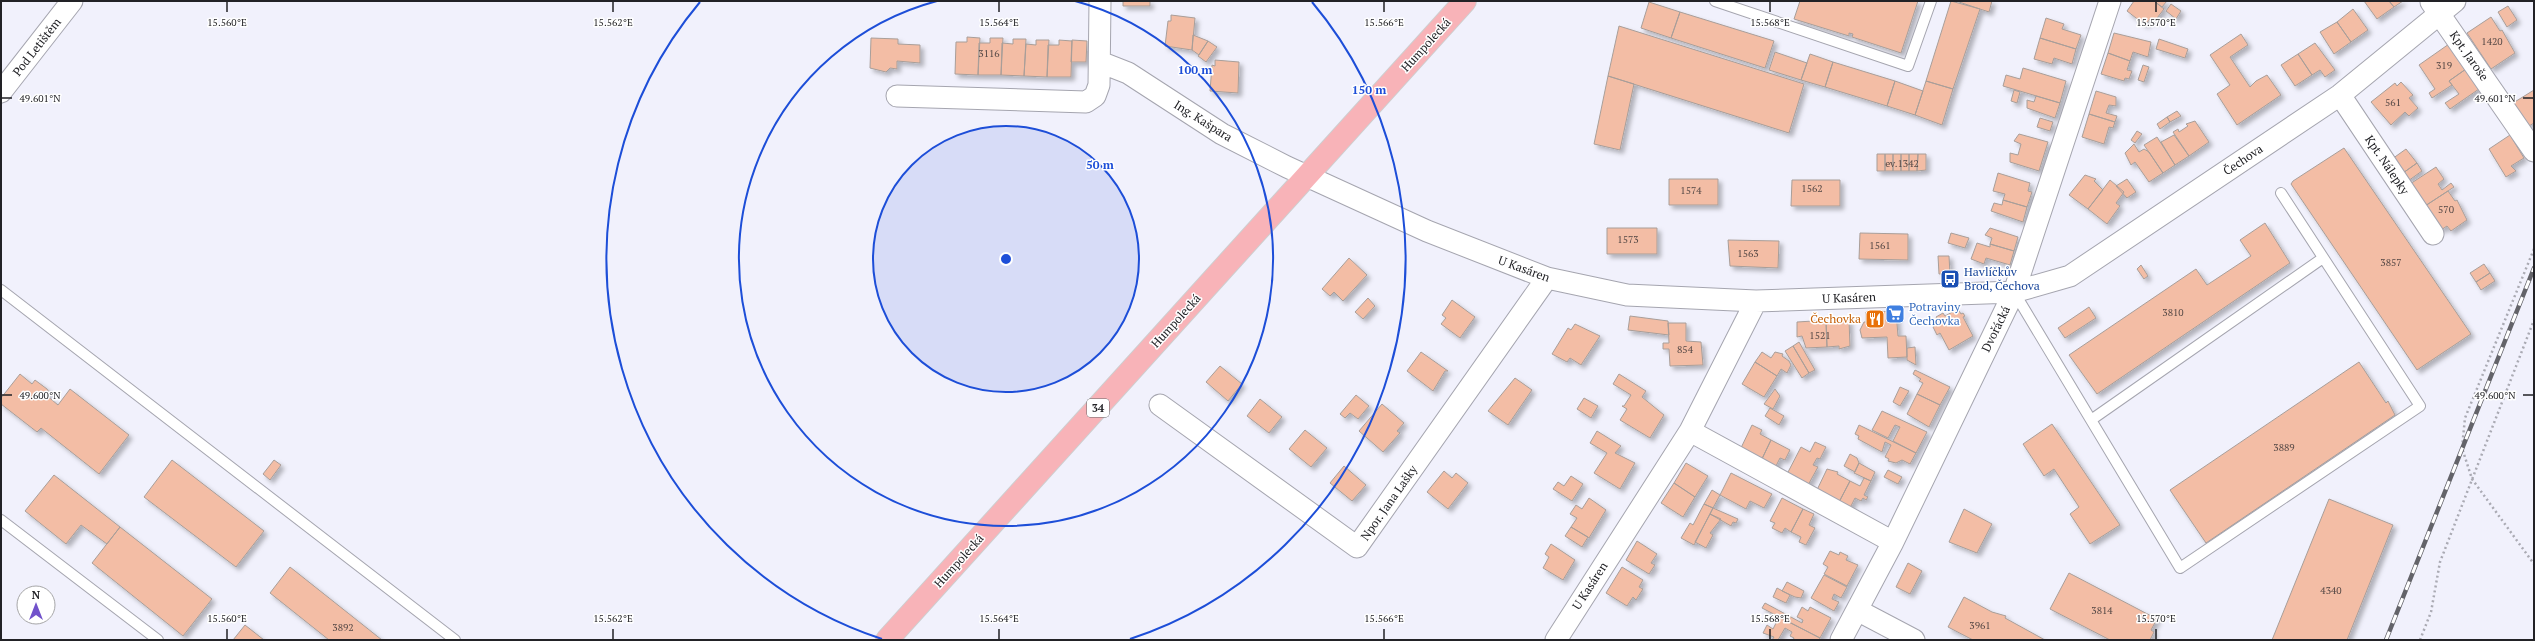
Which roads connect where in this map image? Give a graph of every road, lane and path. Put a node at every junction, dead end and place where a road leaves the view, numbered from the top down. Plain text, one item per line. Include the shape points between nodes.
1 (72, 1) edge
2 (1100, 1) edge
3 (1465, 1) edge
4 (1715, 1) edge
5 (1931, 1) edge
6 (2110, 1) edge
7 (2441, 5) edge
8 (1100, 62) junction
9 (1, 92) edge
10 (2340, 95) junction
11 (896, 96) dead end
12 (2534, 151) edge
13 (1308, 176) junction
14 (2281, 193) dead end
15 (2433, 234) dead end
16 (2534, 249) edge
17 (2323, 258) junction
18 (1547, 278) junction
19 (1, 290) edge
20 (2014, 292) junction
21 (1756, 301) junction
22 (2534, 320) edge
23 (1160, 405) dead end
24 (2091, 420) junction
25 (1690, 431) junction
26 (2472, 479) junction
27 (1, 520) edge
28 (1894, 542) junction
29 (2534, 564) edge
30 (1857, 610) junction
31 (158, 640) edge
32 (455, 640) edge
33 (887, 640) edge
34 (1556, 640) edge
35 (1841, 640) edge
36 (1914, 640) edge
37 (2420, 640) edge

1 - 9 street, Pod Letištěm
2 - 8 street
3 - 13 main road, Humpolecká / 34
4 - 5 lane via 1908,66
6 - 20 street, Dvořácká
7 - 10 street, Čechova
7 - 12 street, Kpt. Jaroše
8 - 11 street via 1098,91 1086,102
8 - 13 street, Ing. Kašpara via 1135,77 1226,136
10 - 15 street, Kpt. Nálepky
10 - 20 street, Čechova via 2070,276
13 - 18 street, U Kasáren via 1427,231
13 - 33 main road, Humpolecká / 34
14 - 17 lane
16 - 26 path via 2465,418 2462,448
17 - 24 lane
17 - 24 lane via 2420,406 2180,568
18 - 21 street, U Kasáren via 1627,295
18 - 23 street, Npor. Jana Lašky via 1358,547
19 - 32 lane
20 - 21 street, U Kasáren
20 - 24 lane
20 - 28 street, Dvořácká
21 - 25 street, U Kasáren
22 - 26 path via 2495,414
25 - 28 street
25 - 34 street, U Kasáren
26 - 29 path
26 - 37 path via 2440,562 2431,612
27 - 31 lane
28 - 30 street, Dvořácká
30 - 35 street, Dvořácká
30 - 36 street

